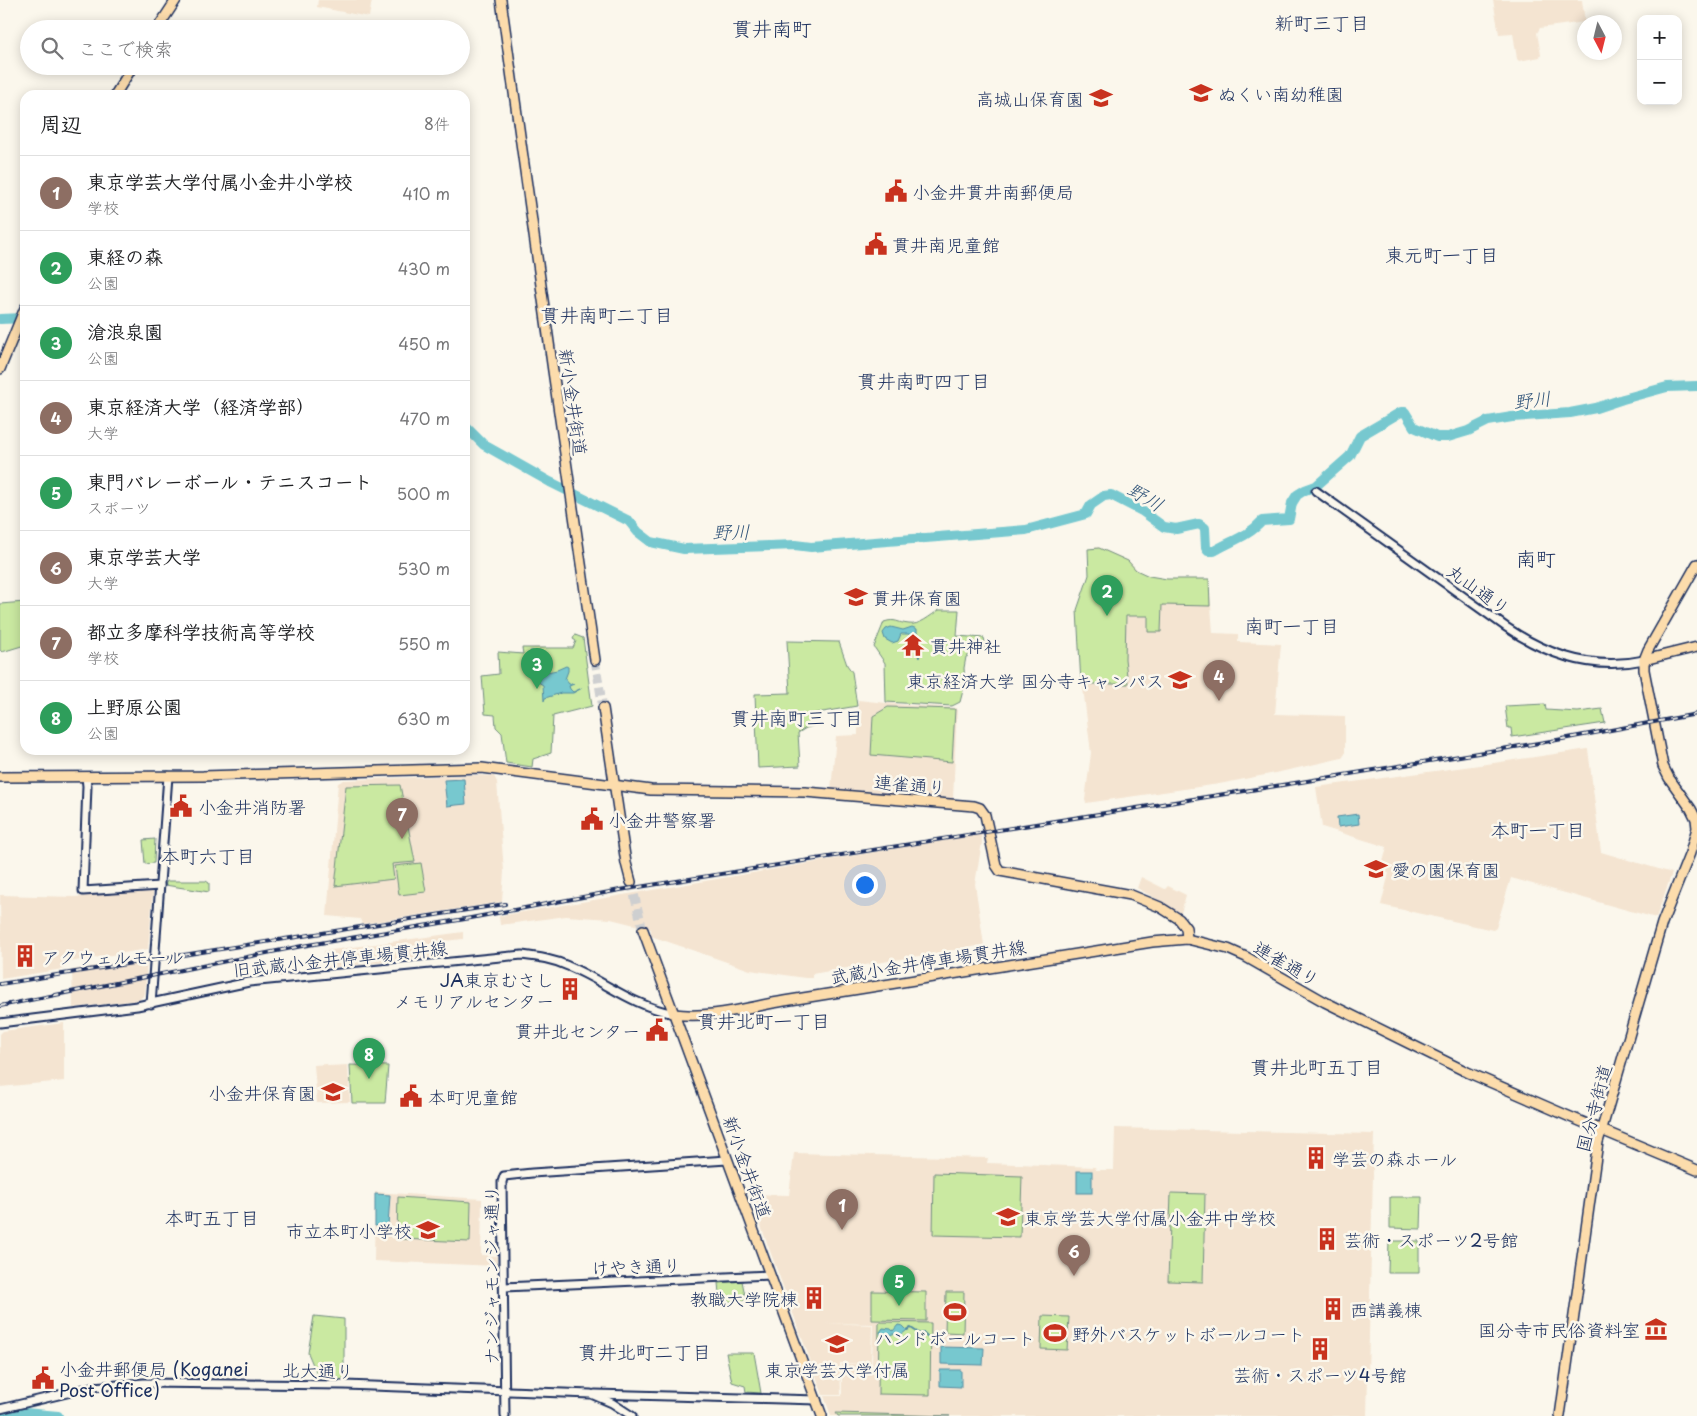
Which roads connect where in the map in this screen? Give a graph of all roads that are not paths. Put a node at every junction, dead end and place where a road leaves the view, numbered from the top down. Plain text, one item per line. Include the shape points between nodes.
1 (176, 0) edge
2 (501, 0) edge
3 (163, 20) edge
4 (127, 75) edge
5 (117, 90) edge
6 (20, 322) edge
7 (0, 369) edge
8 (1316, 491) dead end
9 (1697, 564) edge
10 (1697, 647) edge
11 (596, 660) tunnel mouth
12 (1644, 660) junction
13 (603, 708) tunnel mouth
14 (168, 776) junction
15 (0, 777) edge
16 (86, 777) junction
17 (615, 785) junction
18 (1696, 819) edge
19 (631, 882) tunnel mouth
20 (160, 886) junction
21 (643, 930) tunnel mouth
22 (1187, 939) junction
23 (151, 1004) junction
24 (674, 1014) junction
25 (0, 1023) edge
26 (1601, 1130) junction
27 (727, 1160) junction
28 (1695, 1167) edge
29 (770, 1275) junction
30 (504, 1287) junction
31 (505, 1390) junction
32 (591, 1394) junction
33 (816, 1400) junction
34 (0, 1409) edge
35 (505, 1416) edge
36 (632, 1416) edge
37 (822, 1416) edge
38 (1560, 1416) edge

1 - 3 main road
2 - 11 main road, 新小金井街道
4 - 5 main road
6 - 7 main road
8 - 12 street, 丸山通り via 1536,646 1589,662 1614,664
9 - 12 main road
10 - 12 main road
12 - 18 main road via 1663,766
13 - 17 main road
14 - 16 main road, 連雀通り
14 - 17 main road, 連雀通り via 482,768
14 - 20 street
15 - 16 main road, 連雀通り
16 - 20 street via 83,891
17 - 19 main road
17 - 22 main road, 連雀通り via 651,790 805,792 978,807 985,815 1000,871 1131,895 1179,919 1186,928
18 - 26 main road, 国分寺街道 via 1695,839 1662,923
20 - 23 street
21 - 24 main road, 新小金井街道
22 - 24 main road, 武蔵小金井停車場貫井線 via 725,1012
22 - 26 main road, 連雀通り via 1212,944 1246,957 1324,1002 1434,1056
23 - 24 street, 旧武蔵小金井停車場貫井線 via 249,982 522,955 568,966 642,1006
23 - 25 street, 旧武蔵小金井停車場貫井線
24 - 27 main road, 新小金井街道
26 - 28 main road, 連雀通り
26 - 38 main road, 国分寺街道
27 - 29 main road, 新小金井街道
27 - 30 street, ナンジャモンジャ通り via 504,1176
29 - 30 street, けやき通り
29 - 33 main road, 新小金井街道
30 - 31 street, ナンジャモンジャ通り
31 - 32 street, 北大通り
31 - 34 street, 北大通り via 319,1384 128,1383 71,1391
31 - 35 street, ナンジャモンジャ通り
32 - 33 street
32 - 36 street, 北大通り
33 - 37 main road, 新小金井街道

